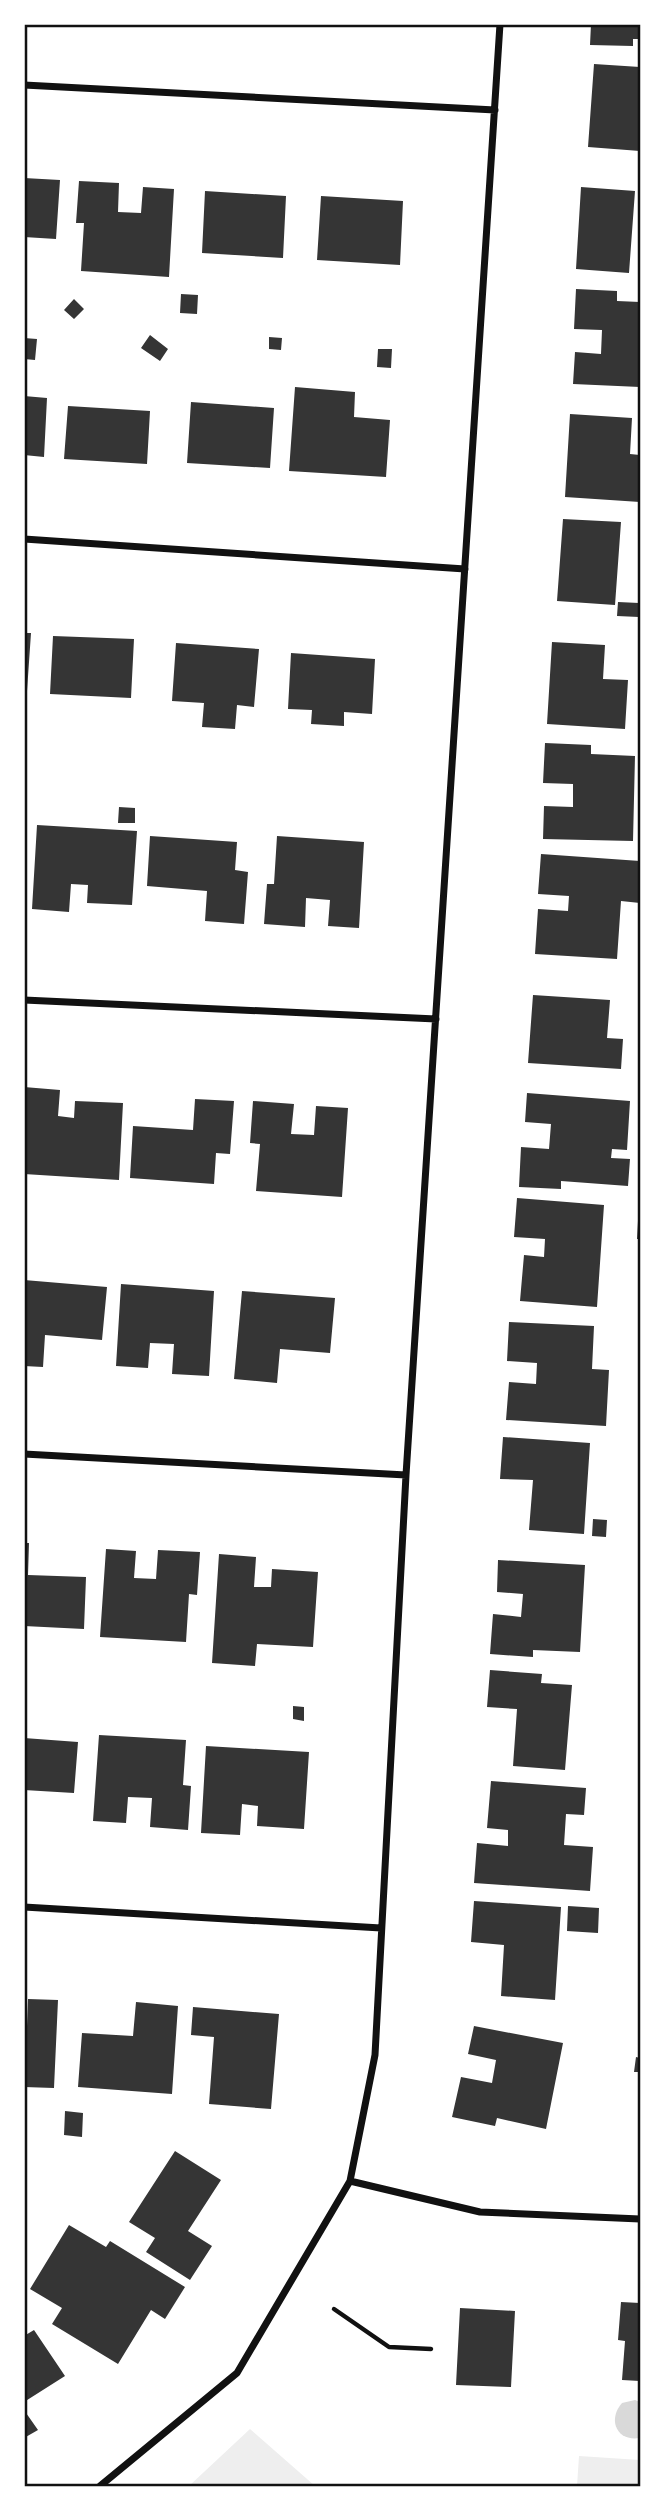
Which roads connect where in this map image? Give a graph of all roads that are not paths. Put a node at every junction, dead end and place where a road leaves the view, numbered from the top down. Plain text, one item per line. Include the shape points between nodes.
1 (500, 24) edge
2 (24, 85) edge
3 (495, 110) junction
4 (24, 539) edge
5 (465, 569) junction
6 (24, 1000) edge
7 (436, 1019) junction
8 (24, 1454) edge
9 (407, 1475) junction
10 (24, 1907) edge
11 (381, 1928) junction
12 (350, 2181) junction
13 (640, 2219) edge
14 (100, 2487) edge

1 - 3 street
2 - 3 street
3 - 5 street
4 - 5 street
5 - 7 street
6 - 7 street
7 - 9 street
8 - 9 street
9 - 11 street
10 - 11 street
11 - 12 street via 375,2055
12 - 13 street via 480,2212
12 - 14 street via 237,2373

